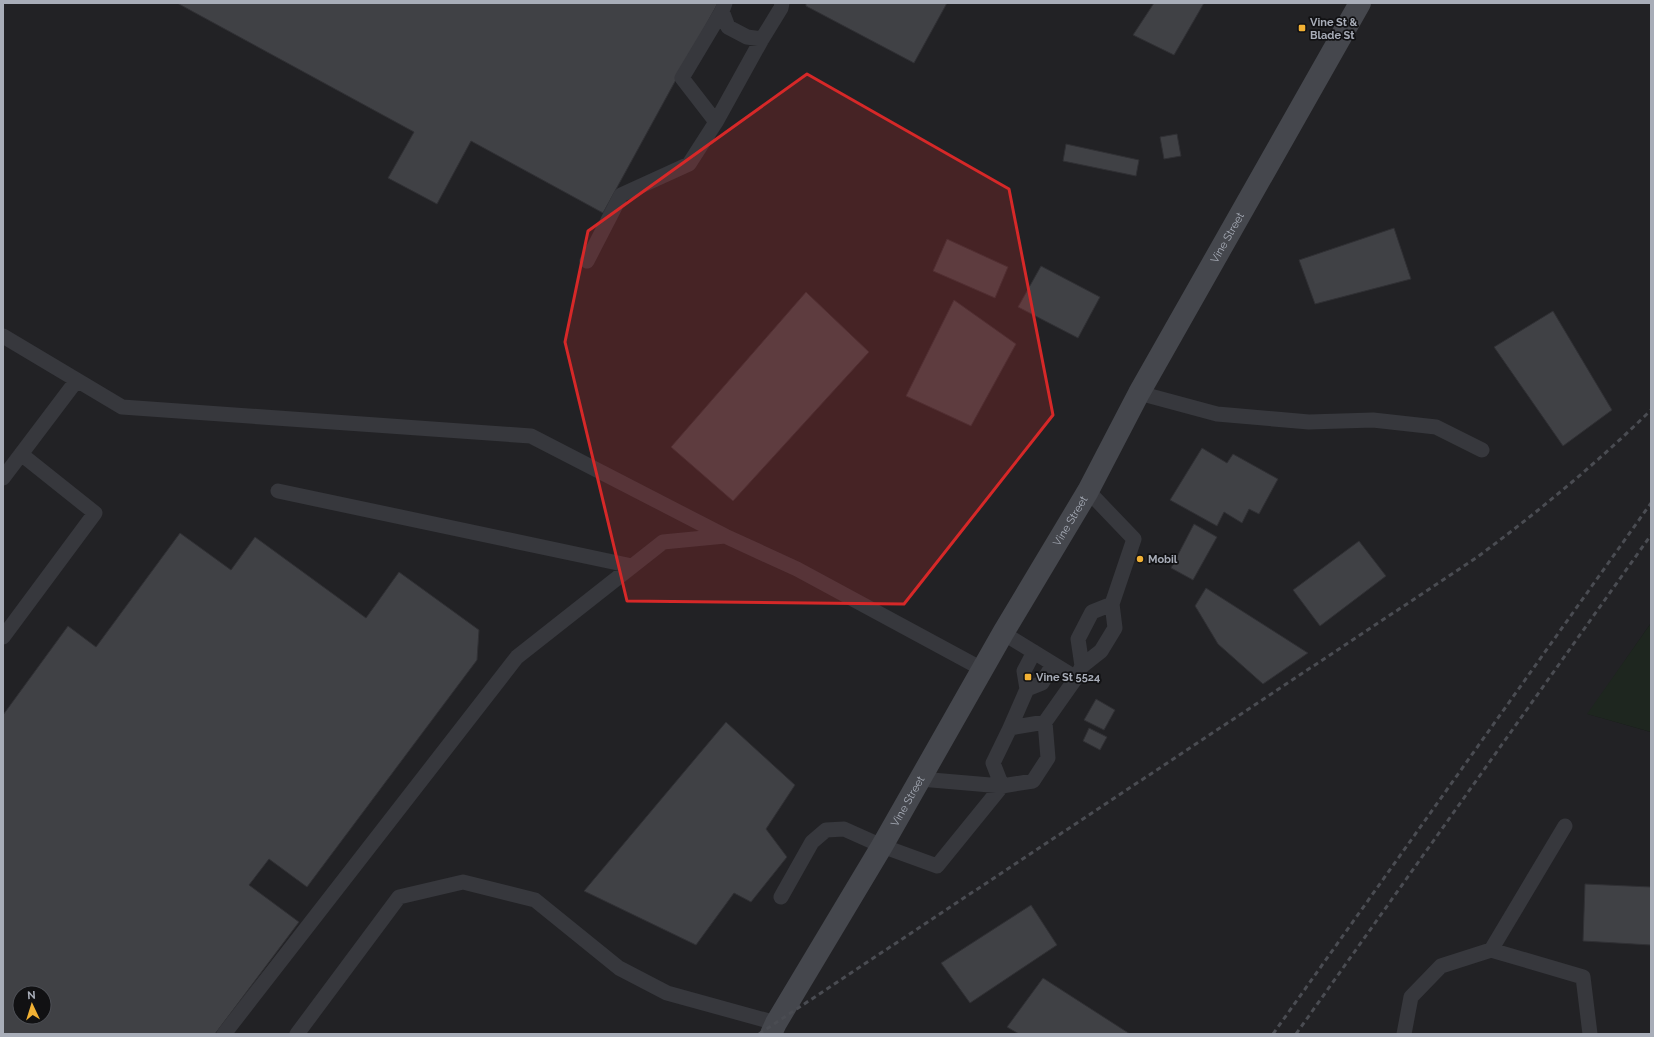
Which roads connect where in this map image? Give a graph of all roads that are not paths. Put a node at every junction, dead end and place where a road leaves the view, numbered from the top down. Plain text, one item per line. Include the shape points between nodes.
1 (782, 3) edge
2 (1360, 3) edge
3 (723, 7) edge
4 (762, 40) junction
5 (716, 122) junction
6 (587, 261) dead end
7 (3, 336) edge
8 (76, 380) junction
9 (1139, 393) junction
10 (1482, 450) dead end
11 (21, 454) junction
12 (3, 478) edge
13 (278, 491) dead end
14 (1088, 491) junction
15 (725, 536) junction
16 (632, 566) junction
17 (1112, 604) junction
18 (1003, 633) junction
19 (3, 637) edge
20 (1034, 652) junction
21 (1053, 664) junction
22 (982, 669) junction
23 (1079, 672) junction
24 (1027, 689) junction
25 (1045, 722) junction
26 (1010, 728) junction
27 (920, 779) junction
28 (1002, 786) junction
29 (1565, 826) dead end
30 (882, 846) junction
31 (781, 897) dead end
32 (1491, 950) junction
33 (774, 1028) edge
34 (224, 1034) edge
35 (298, 1034) edge
36 (1404, 1034) edge
37 (1590, 1034) edge

1 - 4 lane
2 - 9 main road, Vine Street
3 - 4 lane via 728,27 747,37
3 - 5 lane via 682,78
4 - 5 lane
5 - 6 lane via 689,164 622,195
7 - 8 lane
8 - 11 lane
8 - 15 lane via 122,407 531,436
9 - 10 lane via 1217,414 1309,422 1373,420 1436,428
9 - 14 main road, Vine Street
11 - 12 lane
11 - 19 lane via 95,514
13 - 16 lane
14 - 17 lane via 1134,539
14 - 18 main road, Vine Street
15 - 16 lane via 663,542
15 - 22 lane via 797,569
16 - 34 lane via 517,657
17 - 23 lane via 1115,628 1101,651
17 - 23 lane via 1092,612 1078,639
18 - 20 lane
18 - 22 main road, Vine Street
20 - 21 lane
20 - 24 lane via 1024,671
21 - 23 lane
21 - 24 lane via 1042,683
22 - 27 main road, Vine Street
23 - 25 lane
24 - 26 lane
25 - 26 lane
25 - 28 lane via 1048,758 1033,781
26 - 28 lane via 994,764
27 - 28 lane
27 - 30 main road, Vine Street
28 - 30 lane via 937,866
29 - 32 lane
30 - 31 lane via 844,829 826,830 812,842
30 - 33 main road, Vine Street
32 - 36 lane via 1442,966 1411,997
32 - 37 lane via 1583,977
33 - 35 lane via 667,993 619,968 535,900 463,882 399,897

